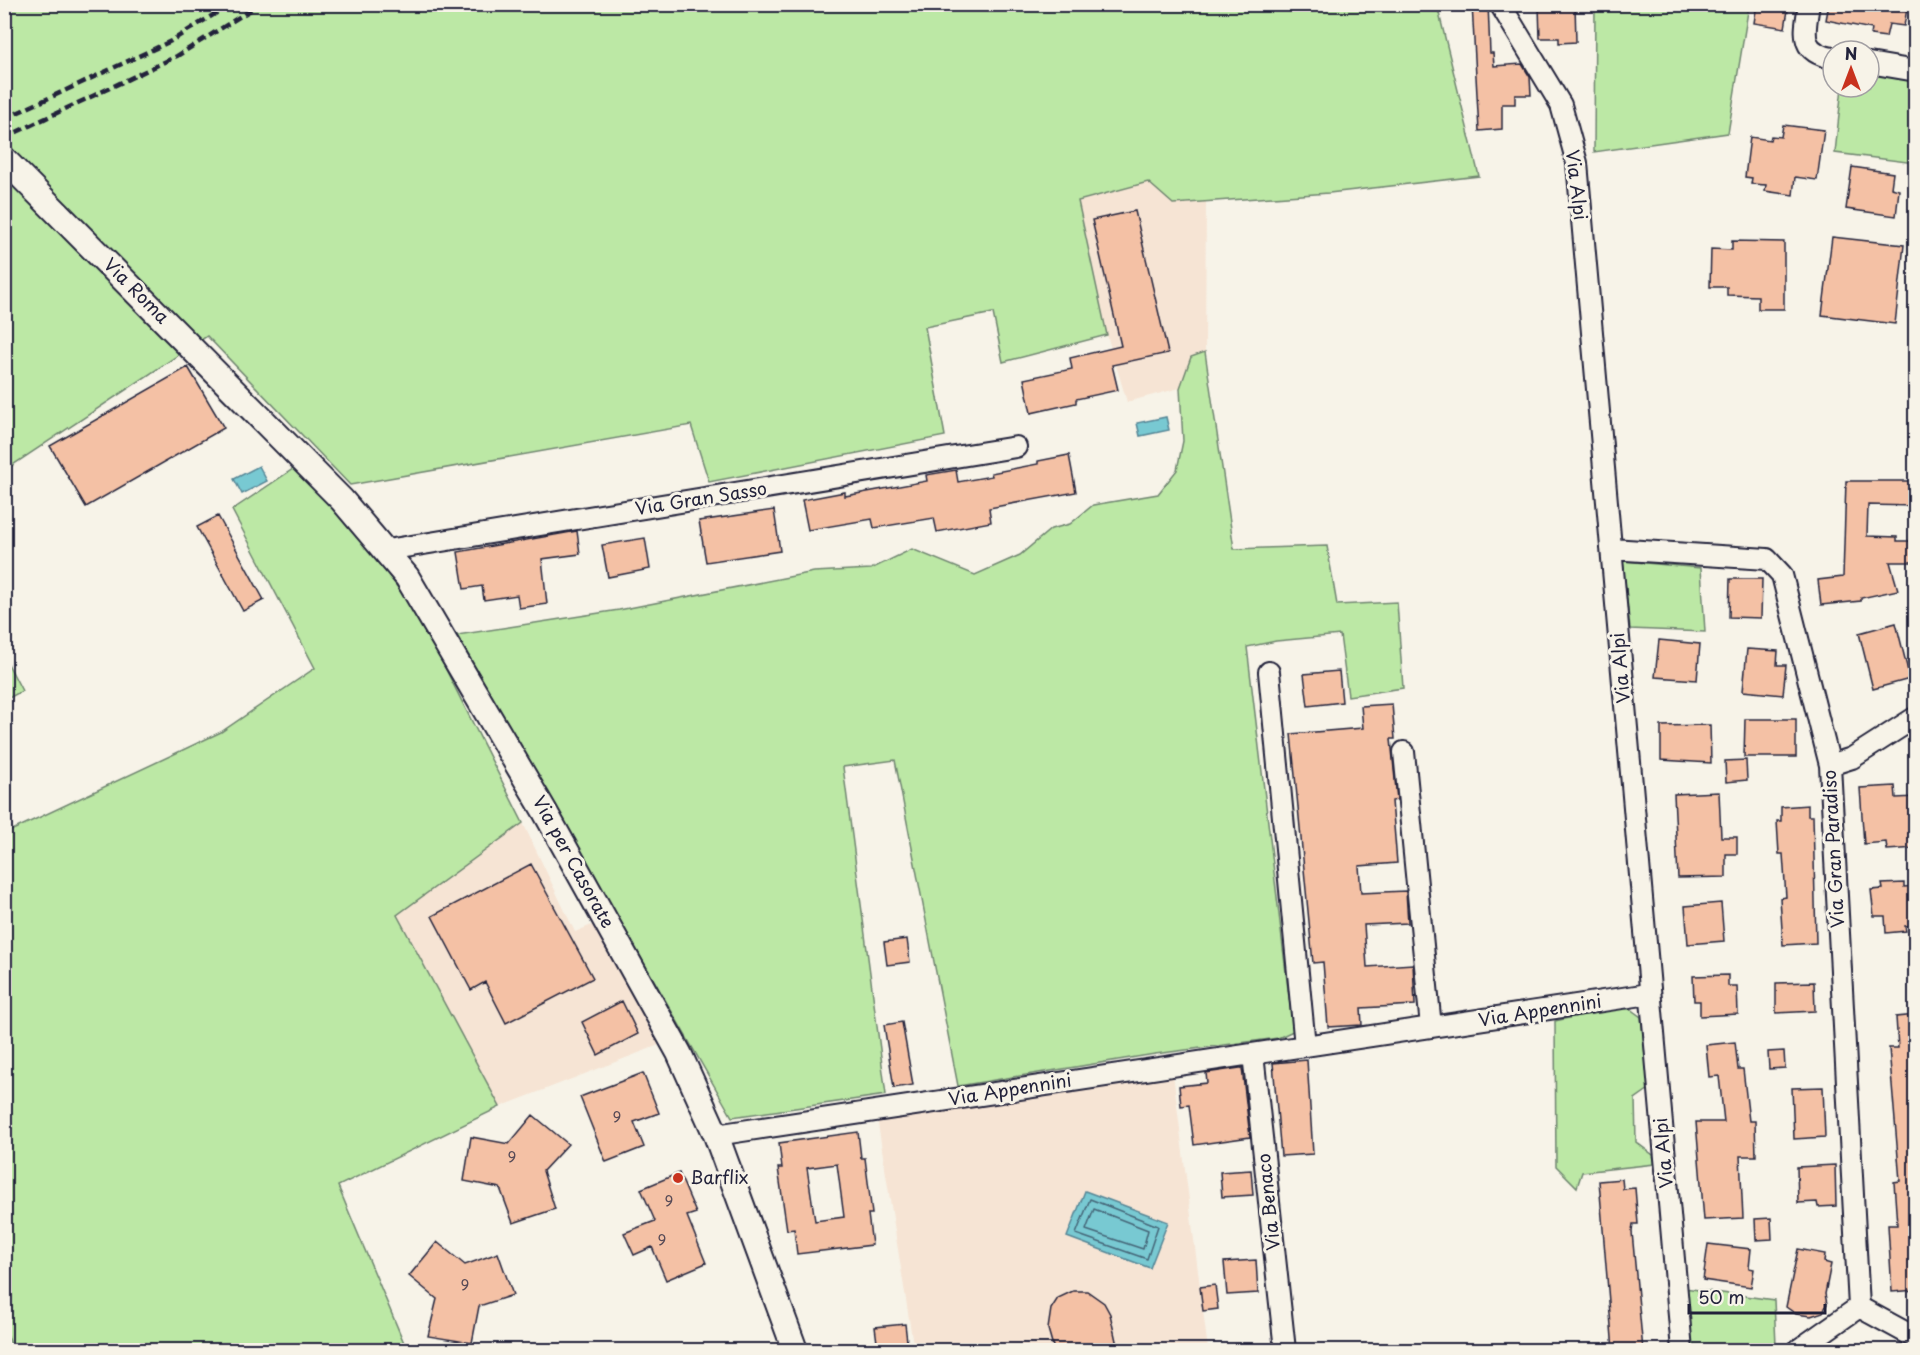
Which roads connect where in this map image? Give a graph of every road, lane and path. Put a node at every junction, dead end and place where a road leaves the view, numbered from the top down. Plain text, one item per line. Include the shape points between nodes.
1 (1500, 4) edge
2 (1809, 4) edge
3 (1821, 53) edge
4 (1881, 65) edge
5 (1916, 71) edge
6 (7, 162) edge
7 (266, 424) joint
8 (1016, 447) dead end
9 (1611, 549) junction
10 (387, 550) junction
11 (1269, 672) dead end
12 (1916, 717) edge
13 (1404, 752) dead end
14 (1830, 765) junction
15 (1649, 994) junction
16 (1431, 1027) junction
17 (1305, 1046) junction
18 (1252, 1054) junction
19 (716, 1135) junction
20 (1859, 1308) junction
21 (1916, 1338) edge
22 (795, 1350) edge
23 (1286, 1350) edge
24 (1682, 1350) edge
25 (1798, 1350) edge

1 - 9 street, Via Alpi via 1560,105 1577,163
2 - 3 street via 1804,35 1810,48
4 - 5 street
6 - 7 street, Via Roma
7 - 10 street, Via per Casorate
8 - 10 street, Via Gran Sasso
9 - 14 street, Via Gran Paradiso via 1767,559 1777,567
9 - 15 street, Via Alpi
10 - 19 street, Via per Casorate via 407,577 544,810 679,1053
11 - 17 street
12 - 14 street via 1852,758
13 - 16 street
14 - 20 street, Via Gran Paradiso
15 - 16 street, Via Appennini
15 - 24 street, Via Alpi
16 - 17 street, Via Appennini
17 - 18 street, Via Appennini
18 - 19 street, Via Appennini
18 - 23 street, Via Benaco
19 - 22 street, Via per Casorate
20 - 21 street
20 - 25 street

